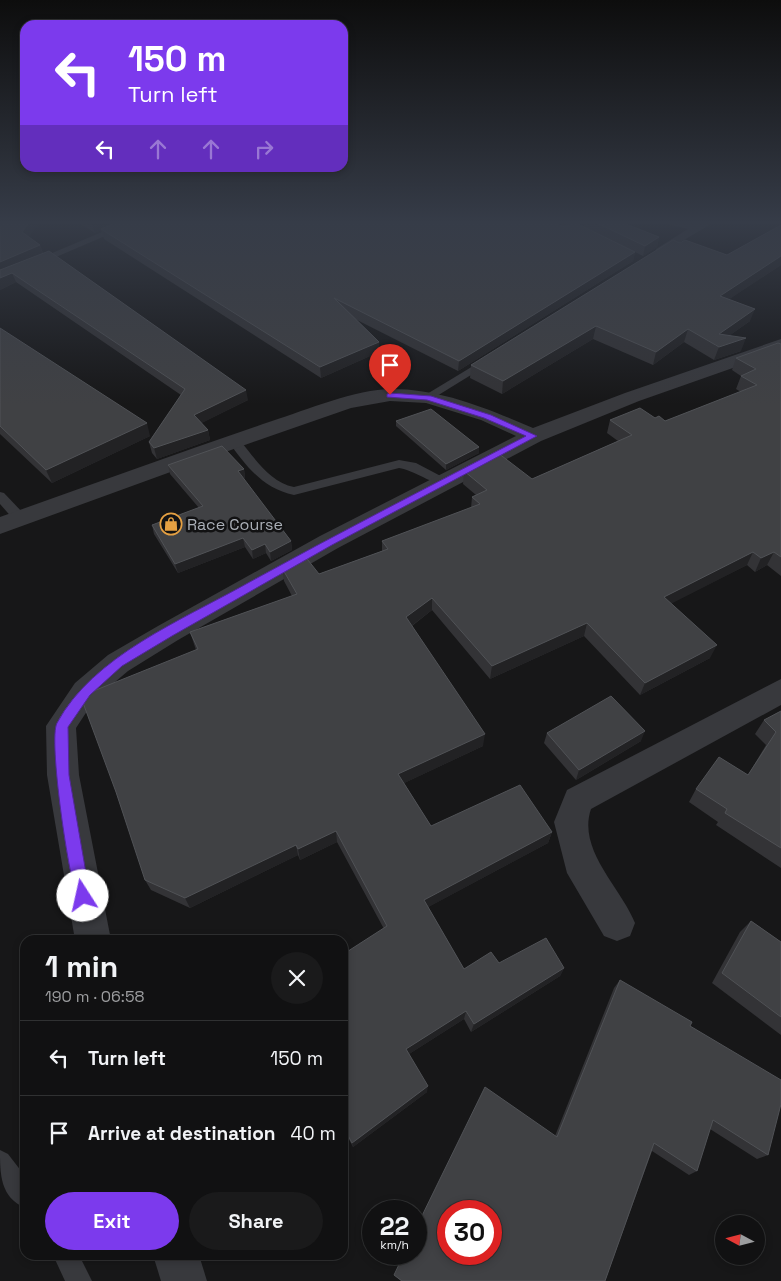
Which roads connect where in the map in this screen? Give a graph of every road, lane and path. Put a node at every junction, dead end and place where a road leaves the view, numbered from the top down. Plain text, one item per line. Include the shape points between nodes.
1 (781, 345) edge
2 (494, 356) edge
3 (428, 398) junction
4 (533, 436) junction
5 (234, 441) junction
6 (446, 482) junction
7 (0, 496) edge
8 (9, 522) edge
9 (781, 691) edge
10 (617, 923) dead end
11 (92, 935) edge
12 (0, 1162) edge
13 (20, 1189) edge
14 (68, 1260) edge
15 (178, 1260) edge
16 (79, 1281) edge
17 (184, 1281) edge

1 - 4 street via 632,397
2 - 3 lane
3 - 4 street via 488,416
3 - 5 street via 390,395 347,403
4 - 6 street
5 - 6 lane via 271,483 282,490 294,491 399,464 412,466
5 - 8 street
6 - 11 street via 329,542 168,633 118,663 85,691 62,726 62,775
7 - 8 lane
9 - 10 street via 578,800 570,822 584,873
12 - 13 lane
14 - 16 lane
15 - 17 street

